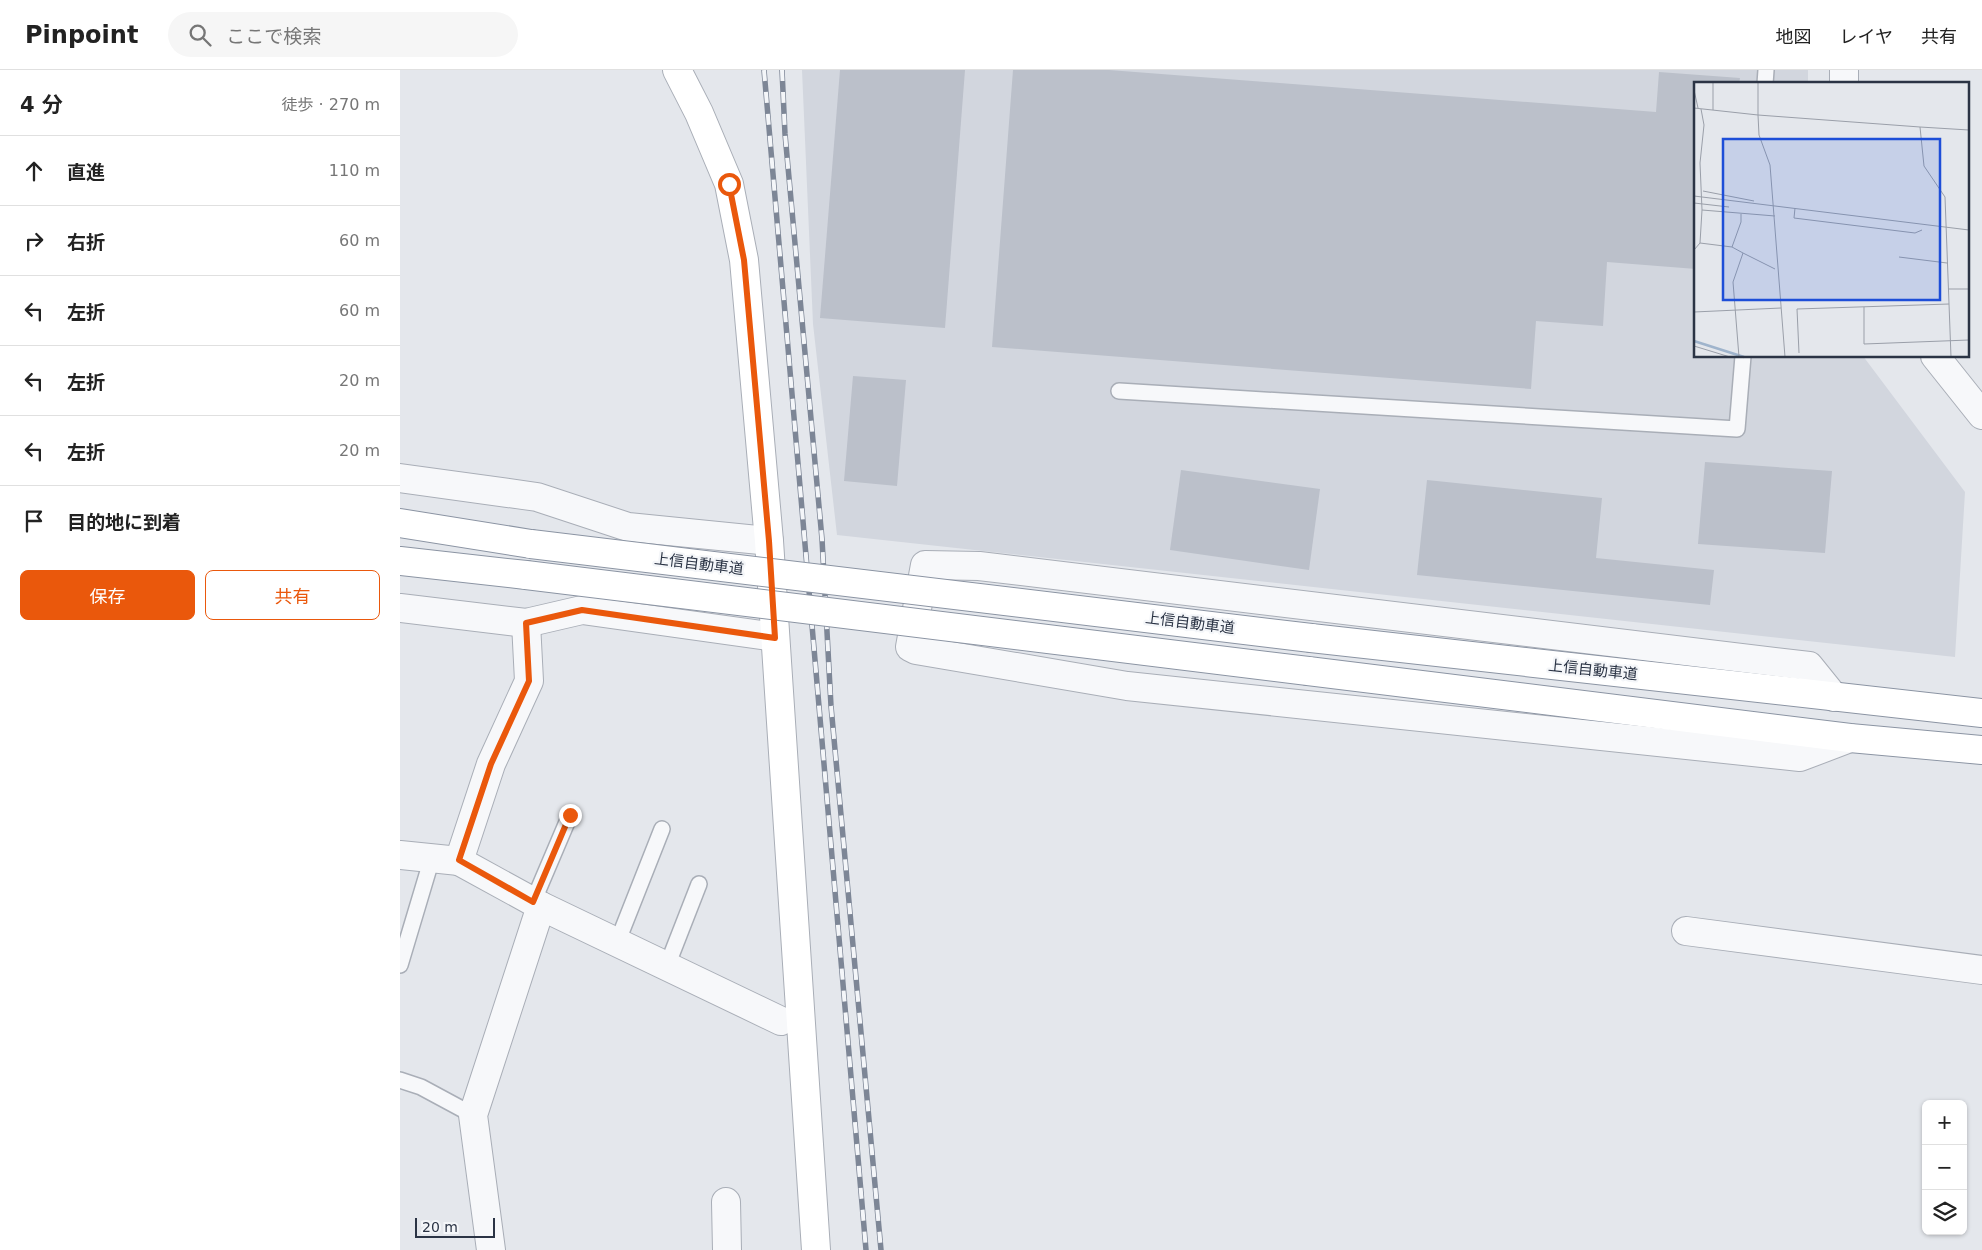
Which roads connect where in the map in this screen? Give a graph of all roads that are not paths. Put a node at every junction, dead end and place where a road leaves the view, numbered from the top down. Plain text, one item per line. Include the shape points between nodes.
1 (677, 70) edge
2 (1743, 358) edge
3 (1937, 358) edge
4 (1120, 391) dead end
5 (1982, 415) edge
6 (400, 478) edge
7 (400, 523) edge
8 (769, 541) junction
9 (400, 561) edge
10 (400, 608) edge
11 (526, 623) junction
12 (775, 638) junction
13 (1834, 697) junction
14 (1982, 713) edge
15 (1850, 738) junction
16 (1982, 750) edge
17 (570, 815) dead end
18 (662, 829) dead end
19 (400, 854) edge
20 (432, 858) junction
21 (459, 860) junction
22 (699, 884) dead end
23 (537, 904) junction
24 (1686, 931) dead end
25 (617, 943) junction
26 (400, 965) edge
27 (667, 966) junction
28 (1982, 970) edge
29 (781, 1020) dead end
30 (400, 1080) edge
31 (473, 1115) junction
32 (726, 1202) dead end
33 (491, 1250) edge
34 (727, 1250) edge
35 (816, 1250) edge

1 - 8 main road via 729,184 744,260
2 - 4 lane via 1737,429
3 - 5 street
6 - 8 street via 537,497 628,527
7 - 13 main road, 上信自動車道, bridge via 532,544
8 - 12 main road
9 - 15 main road, bridge
10 - 11 street
11 - 12 street via 582,610
11 - 21 street via 529,681 491,764
12 - 35 main road
13 - 14 main road, 上信自動車道
13 - 15 street via 1809,666 979,566 925,565 910,647 1127,686 1800,757
15 - 16 main road
17 - 23 lane
18 - 25 lane
19 - 20 street
20 - 21 street
20 - 26 lane
21 - 23 street
22 - 27 lane
23 - 25 street
23 - 31 street
24 - 28 street
25 - 27 street
27 - 29 street
30 - 31 lane via 421,1087
31 - 33 street
32 - 34 street

